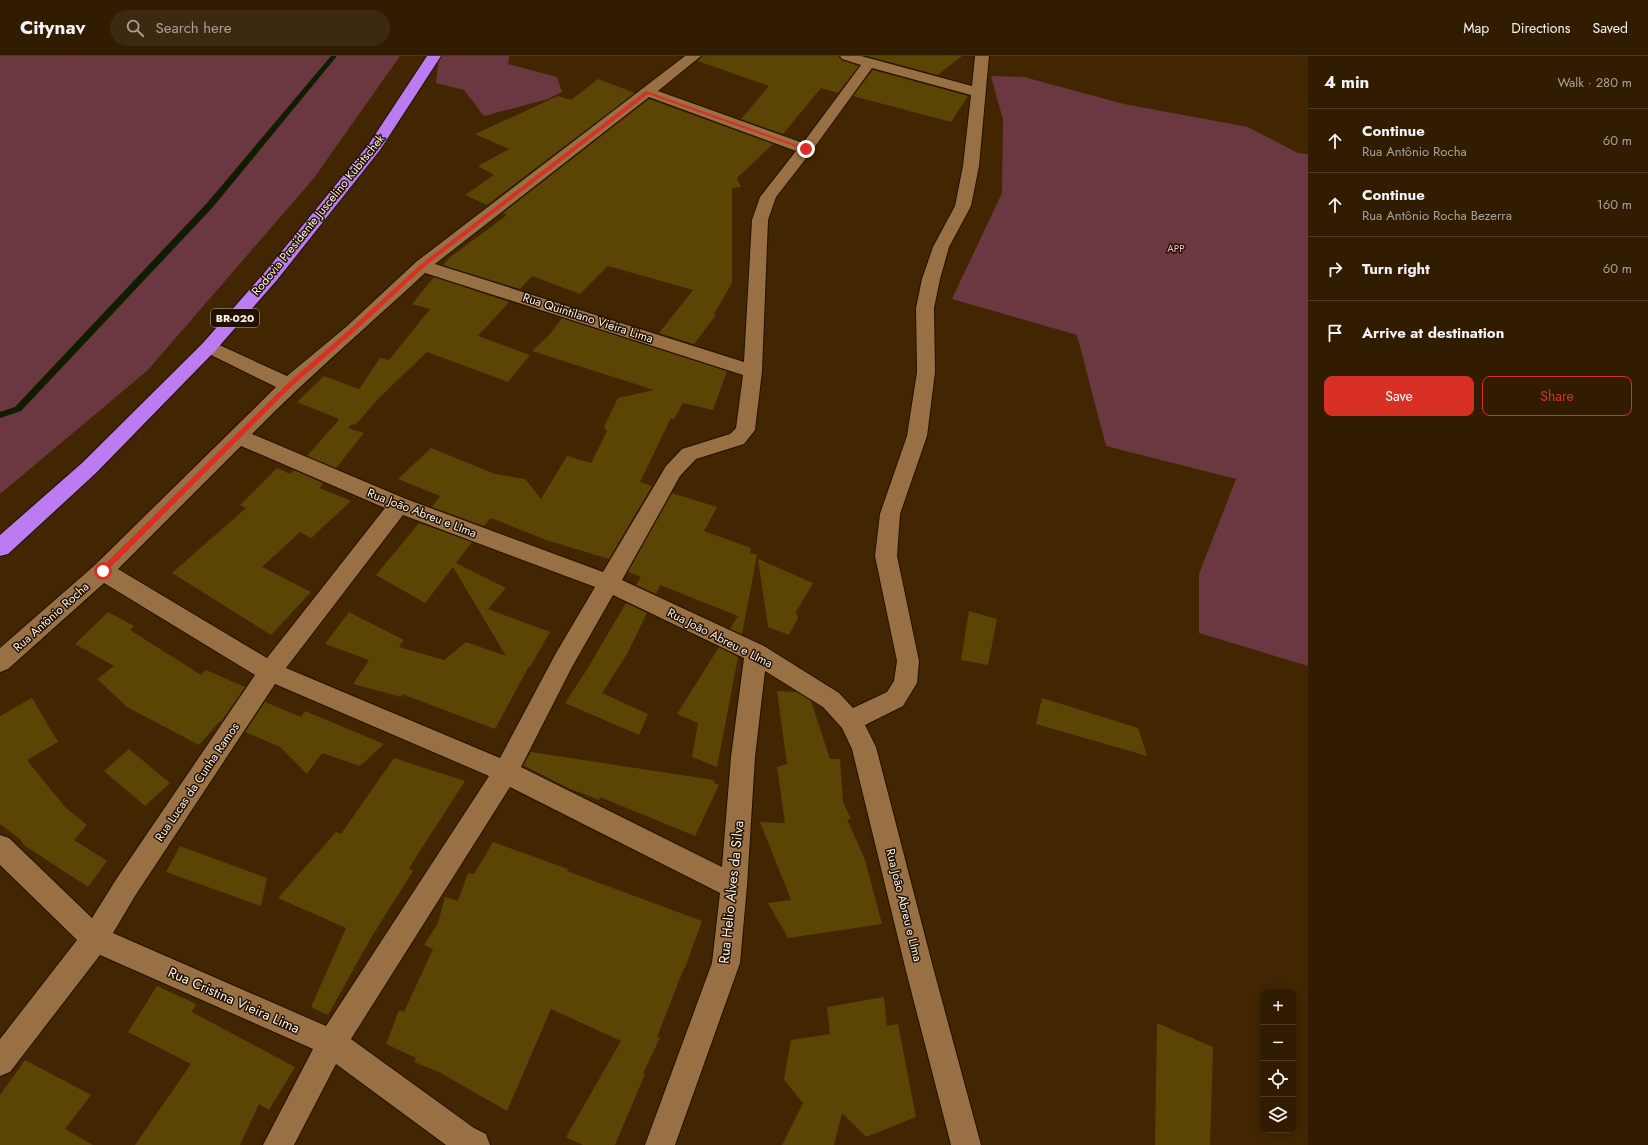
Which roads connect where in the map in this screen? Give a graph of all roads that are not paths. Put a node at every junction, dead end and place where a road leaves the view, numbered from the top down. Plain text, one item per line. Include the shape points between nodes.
1 (434, 56) edge
2 (694, 56) edge
3 (846, 56) edge
4 (982, 56) edge
5 (869, 63) junction
6 (648, 92) junction
7 (978, 92) junction
8 (806, 149) junction
9 (422, 266) junction
10 (209, 347) junction
11 (753, 371) junction
12 (289, 385) junction
13 (237, 436) junction
14 (399, 505) junction
15 (0, 548) edge
16 (103, 571) junction
17 (608, 583) junction
18 (756, 653) junction
19 (0, 662) edge
20 (270, 672) junction
21 (850, 721) junction
22 (506, 772) junction
23 (0, 847) edge
24 (734, 886) junction
25 (95, 939) junction
26 (332, 1043) junction
27 (0, 1062) edge
28 (278, 1145) edge
29 (475, 1145) edge
30 (660, 1145) edge
31 (966, 1145) edge

1 - 10 highway, Rodovia Presidente Juscelino Kubitschek / BR-020 via 375,147 271,276
2 - 6 street, Rua Antônio Rocha
3 - 5 street
4 - 7 street
5 - 7 street
5 - 8 street
6 - 8 street
6 - 9 street, Rua Antônio Rocha
7 - 21 street via 971,166 963,206 941,247 925,308 926,372 917,436 890,514 886,556 908,661 905,683 895,699
8 - 11 street via 768,197 760,220
9 - 11 street, Rua Quintilano Vieira Lima
9 - 12 street, Rua Antônio Rocha
10 - 12 street
10 - 15 highway, Rodovia Presidente Juscelino Kubitschek / BR-020 via 89,468
11 - 17 street via 745,430 736,439 689,454 672,471
12 - 13 street, Rua Antônio Rocha
13 - 14 street, Rua João Abreu e LIma
13 - 16 street, Rua Antônio Rocha
14 - 17 street, Rua João Abreu e LIma
14 - 20 street, Rua Lucas da Cunha Ramos
16 - 19 street, Rua Antônio Rocha
16 - 20 street
17 - 18 street, Rua João Abreu e LIma
17 - 22 street via 564,660
18 - 21 street, Rua João Abreu e LIma via 831,700
18 - 24 street, Rua Helio Alves da Silva via 743,757
20 - 22 street
20 - 25 street, Rua Lucas da Cunha Ramos via 126,887
21 - 31 street, Rua João Abreu e LIma via 864,747
22 - 24 street
22 - 26 street
23 - 25 street, Rua Cristina Vieira Lima
24 - 30 street, Rua Helio Alves da Silva via 726,963
25 - 26 street, Rua Cristina Vieira Lima
25 - 27 street, Rua Lucas da Cunha Ramos
26 - 28 street
26 - 29 street, Rua Cristina Vieira Lima via 463,1139

